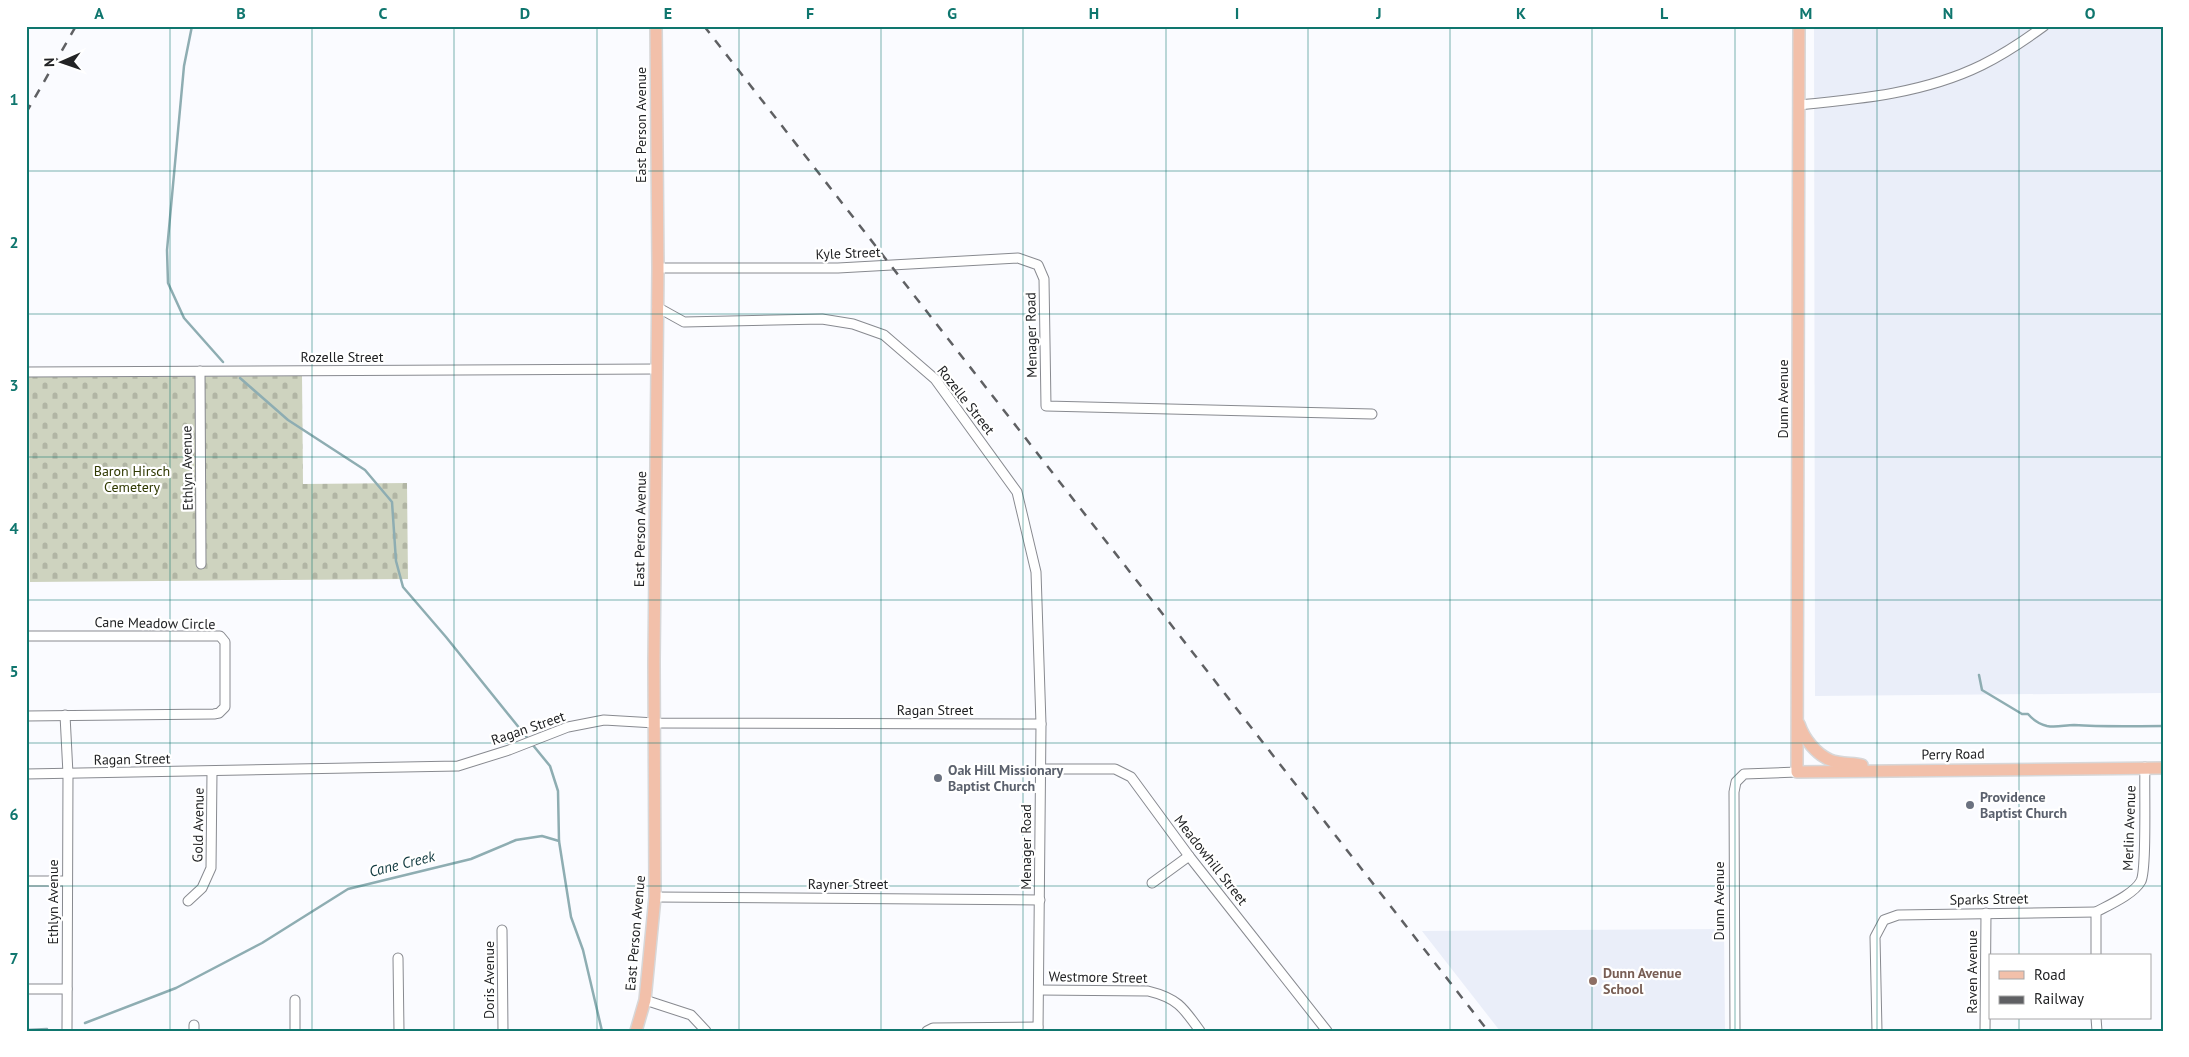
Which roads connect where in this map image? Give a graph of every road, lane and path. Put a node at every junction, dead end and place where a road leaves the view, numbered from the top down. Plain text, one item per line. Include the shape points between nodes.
1 (656, 26) edge
2 (1799, 26) edge
3 (2044, 26) edge
4 (1799, 105) junction
5 (1038, 265) joint
6 (658, 268) junction
7 (656, 307) junction
8 (657, 369) junction
9 (200, 371) junction
10 (26, 372) edge
11 (1372, 414) dead end
12 (202, 564) dead end
13 (1036, 572) joint
14 (26, 636) edge
15 (66, 715) junction
16 (26, 716) edge
17 (1797, 718) junction
18 (655, 723) junction
19 (1041, 724) junction
20 (2145, 768) junction
21 (2163, 768) edge
22 (1040, 769) junction
23 (1887, 770) junction
24 (212, 772) junction
25 (1797, 772) junction
26 (26, 774) edge
27 (68, 774) junction
28 (1744, 774) joint
29 (1189, 856) junction
30 (26, 881) edge
31 (66, 881) junction
32 (1152, 883) dead end
33 (656, 897) junction
34 (1040, 900) junction
35 (188, 901) dead end
36 (2096, 912) junction
37 (1986, 913) junction
38 (502, 930) dead end
39 (2096, 954) edge
40 (398, 958) dead end
41 (26, 989) edge
42 (67, 989) junction
43 (1039, 990) junction
44 (295, 1000) dead end
45 (645, 1000) junction
46 (1038, 1029) edge
47 (67, 1031) edge
48 (295, 1031) edge
49 (399, 1031) edge
50 (502, 1031) edge
51 (636, 1031) edge
52 (706, 1031) edge
53 (927, 1031) edge
54 (1200, 1031) edge
55 (1327, 1031) edge
56 (1735, 1031) edge
57 (1876, 1031) edge
58 (1985, 1031) edge

1 - 6 main road, East Person Avenue
2 - 4 main road, Dunn Avenue
3 - 4 street via 1982,65 1944,80 1862,99
4 - 17 main road, Dunn Avenue
5 - 6 street, Kyle Street via 1018,258 838,268
5 - 11 street, Menager Road via 1044,279 1046,406
6 - 7 main road, East Person Avenue
7 - 8 main road, East Person Avenue
7 - 13 street, Rozelle Street via 684,322 822,319 853,324 884,335 935,379 1017,492
8 - 9 street, Rozelle Street
8 - 18 main road, East Person Avenue
9 - 10 street, Rozelle Street
9 - 12 street, Ethlyn Avenue
13 - 19 street, Menager Road
14 - 15 street, Cane Meadow Circle via 216,635 224,638 225,707 219,713
15 - 16 street, Cane Meadow Circle
15 - 27 street, Ethlyn Avenue
17 - 23 main road via 1807,740 1818,753 1832,761
17 - 25 main road, Dunn Avenue
18 - 19 street, Ragan Street
18 - 24 street, Ragan Street via 604,720 568,727 458,766
18 - 33 main road, East Person Avenue
19 - 22 street, Menager Road
20 - 21 main road, Perry Road
20 - 23 main road, Perry Road
20 - 36 street, Merlin Avenue via 2141,881 2127,895
22 - 29 street, Meadowhill Street via 1115,770 1131,777
22 - 34 street, Menager Road
23 - 25 main road, Perry Road
24 - 27 street, Ragan Street
24 - 35 street, Gold Avenue via 211,868 202,888
25 - 28 street, Perry Road
26 - 27 street, Ragan Street
27 - 31 street, Ethlyn Avenue
28 - 56 street, Dunn Avenue via 1736,782 1734,792
29 - 32 street
29 - 55 street, Meadowhill Street
30 - 31 street
31 - 42 street, Ethlyn Avenue
33 - 34 street, Rayner Street
33 - 45 main road, East Person Avenue
34 - 43 street, Menager Road
36 - 37 street, Sparks Street
36 - 39 street
37 - 57 street, Sparks Street via 1898,915 1884,920 1875,937
37 - 58 street, Raven Avenue
38 - 50 street, Doris Avenue
40 - 49 street
41 - 42 street
42 - 47 street, Ethlyn Avenue
43 - 46 street, Menager Road
43 - 54 street, Westmore Street via 1148,991 1165,995 1184,1008
44 - 48 street
45 - 51 main road, East Person Avenue
45 - 52 street via 691,1015
46 - 53 street via 933,1028

